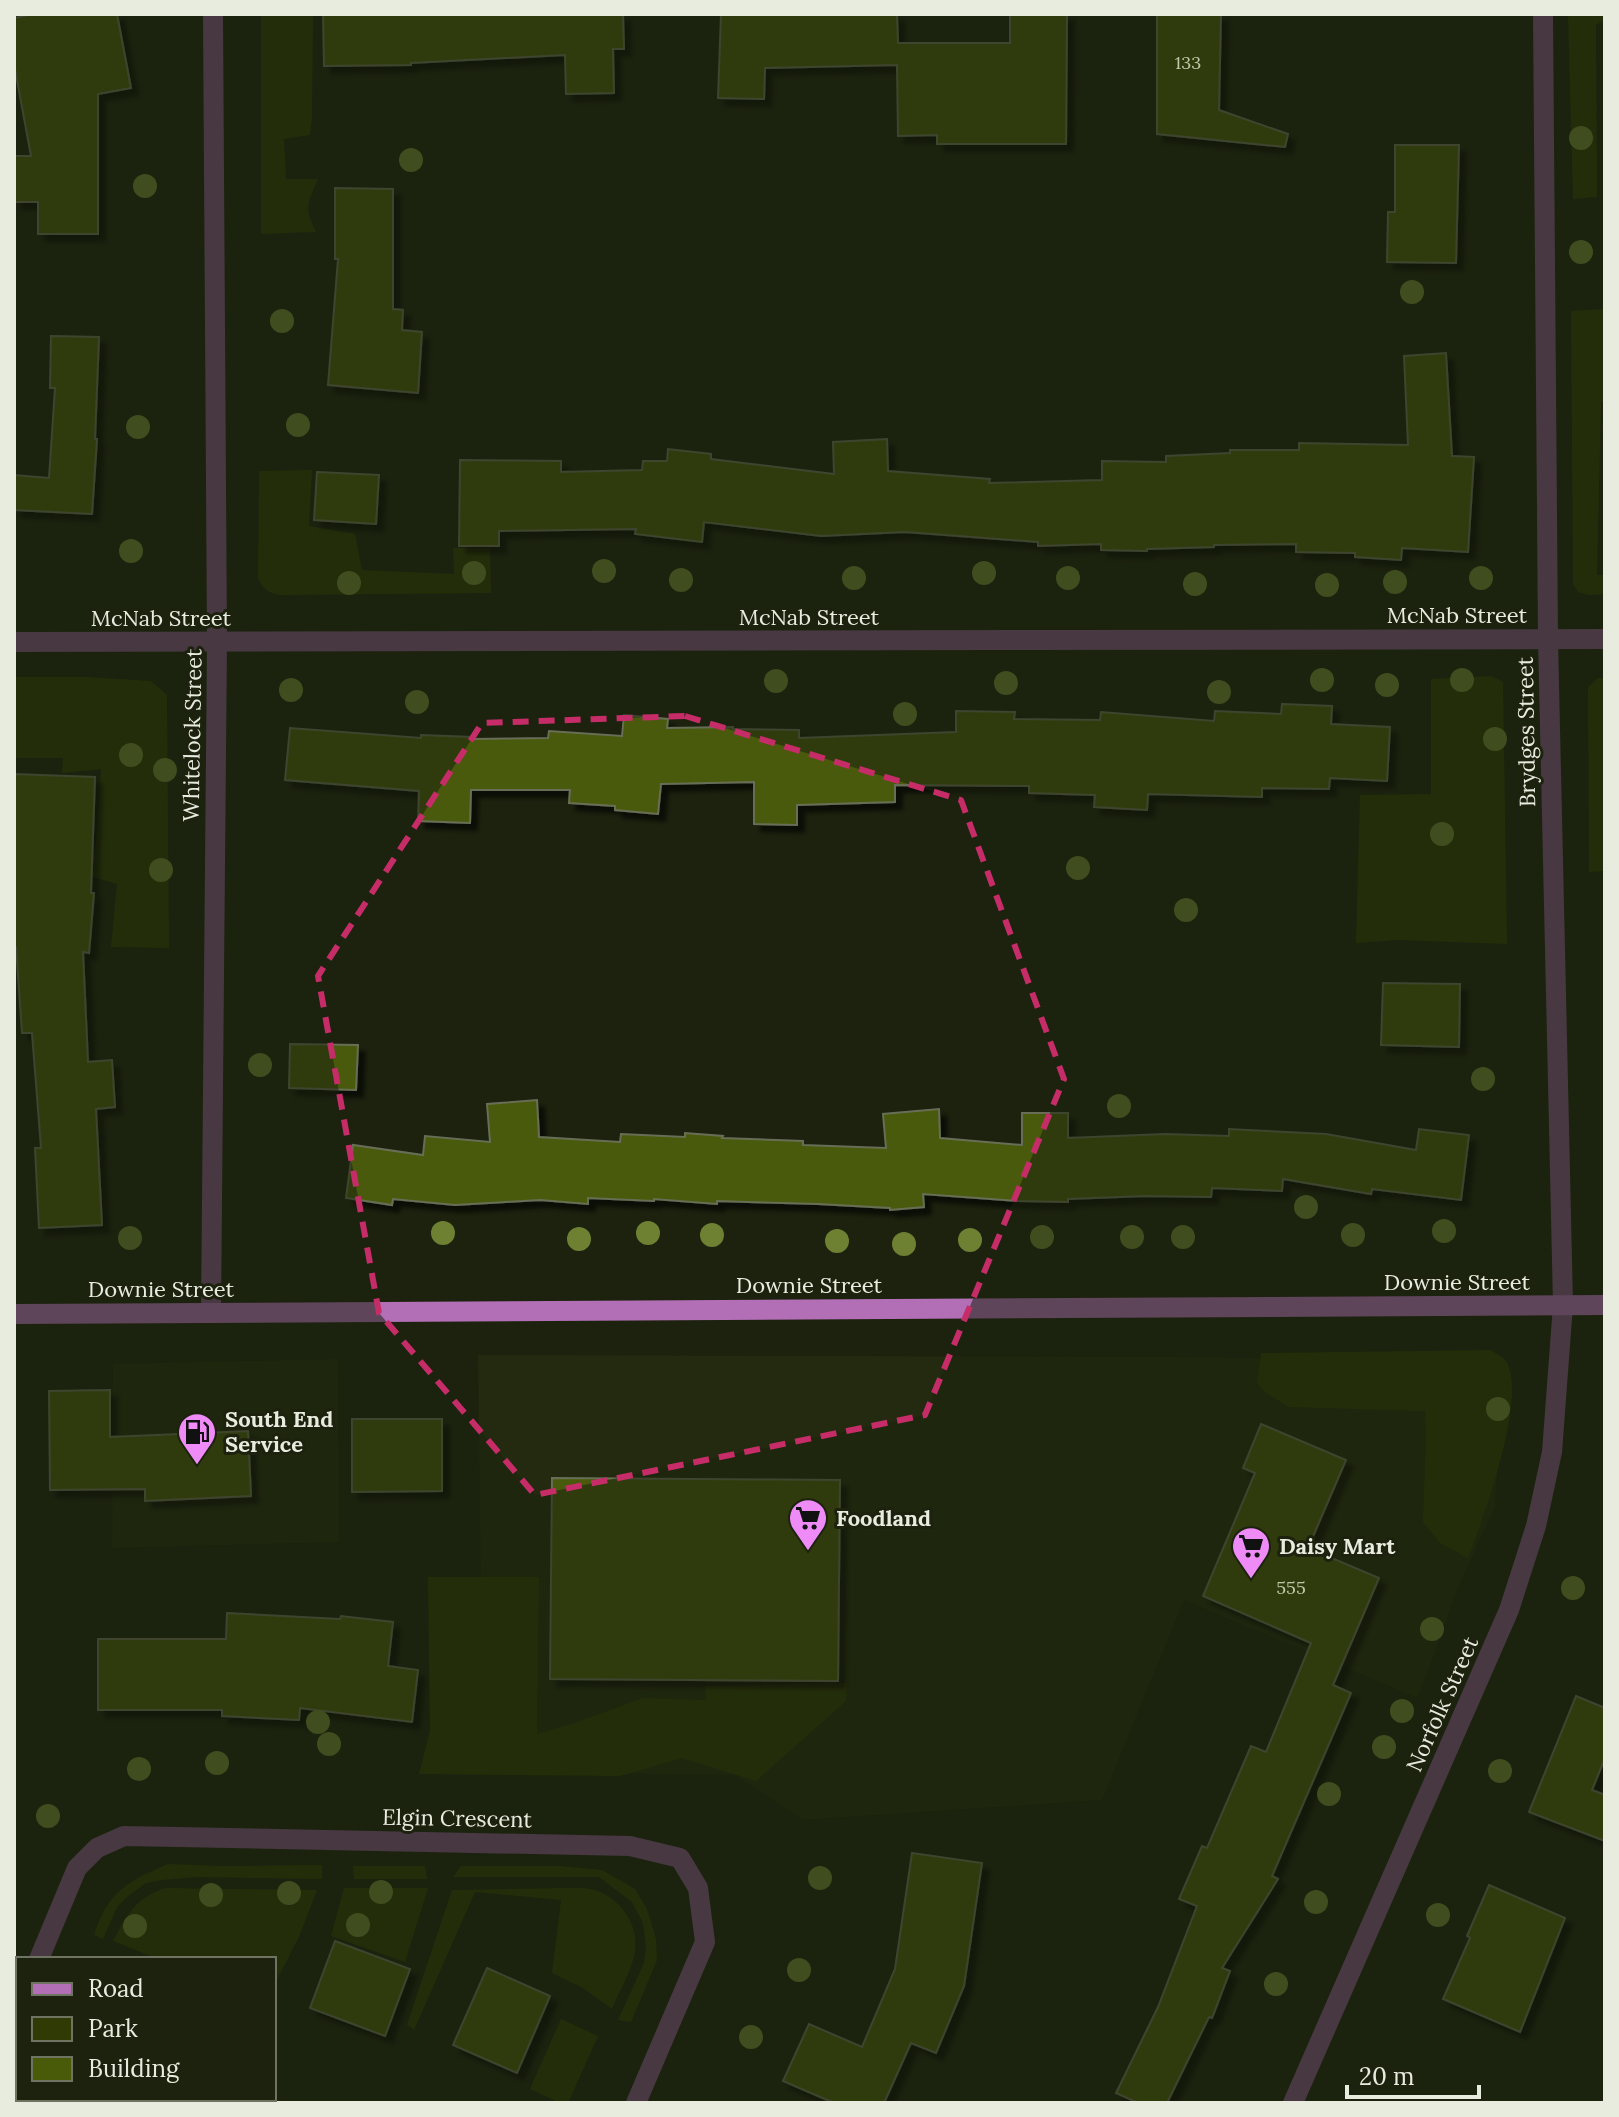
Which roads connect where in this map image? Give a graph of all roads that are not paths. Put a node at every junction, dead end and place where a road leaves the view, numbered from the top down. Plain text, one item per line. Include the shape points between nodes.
1 (213, 14) edge
2 (1543, 14) edge
3 (1548, 639) junction
4 (1605, 639) edge
5 (14, 642) edge
6 (217, 642) junction
7 (1563, 1305) junction
8 (1605, 1305) edge
9 (211, 1313) junction
10 (14, 1314) edge
11 (40, 1957) edge
12 (636, 2103) edge
13 (1293, 2103) edge

1 - 6 street, Whitelock Street
2 - 3 street, Brydges Street
3 - 4 street, McNab Street
3 - 6 street, McNab Street
3 - 7 street, Brydges Street
5 - 6 street, McNab Street
6 - 9 street, Whitelock Street
7 - 8 main road, Downie Street
7 - 9 main road, Downie Street
7 - 13 street, Norfolk Street via 1552,1452 1509,1610
9 - 10 main road, Downie Street
11 - 12 street, Elgin Crescent via 77,1868 97,1848 124,1836 630,1846 680,1858 698,1888 705,1942

